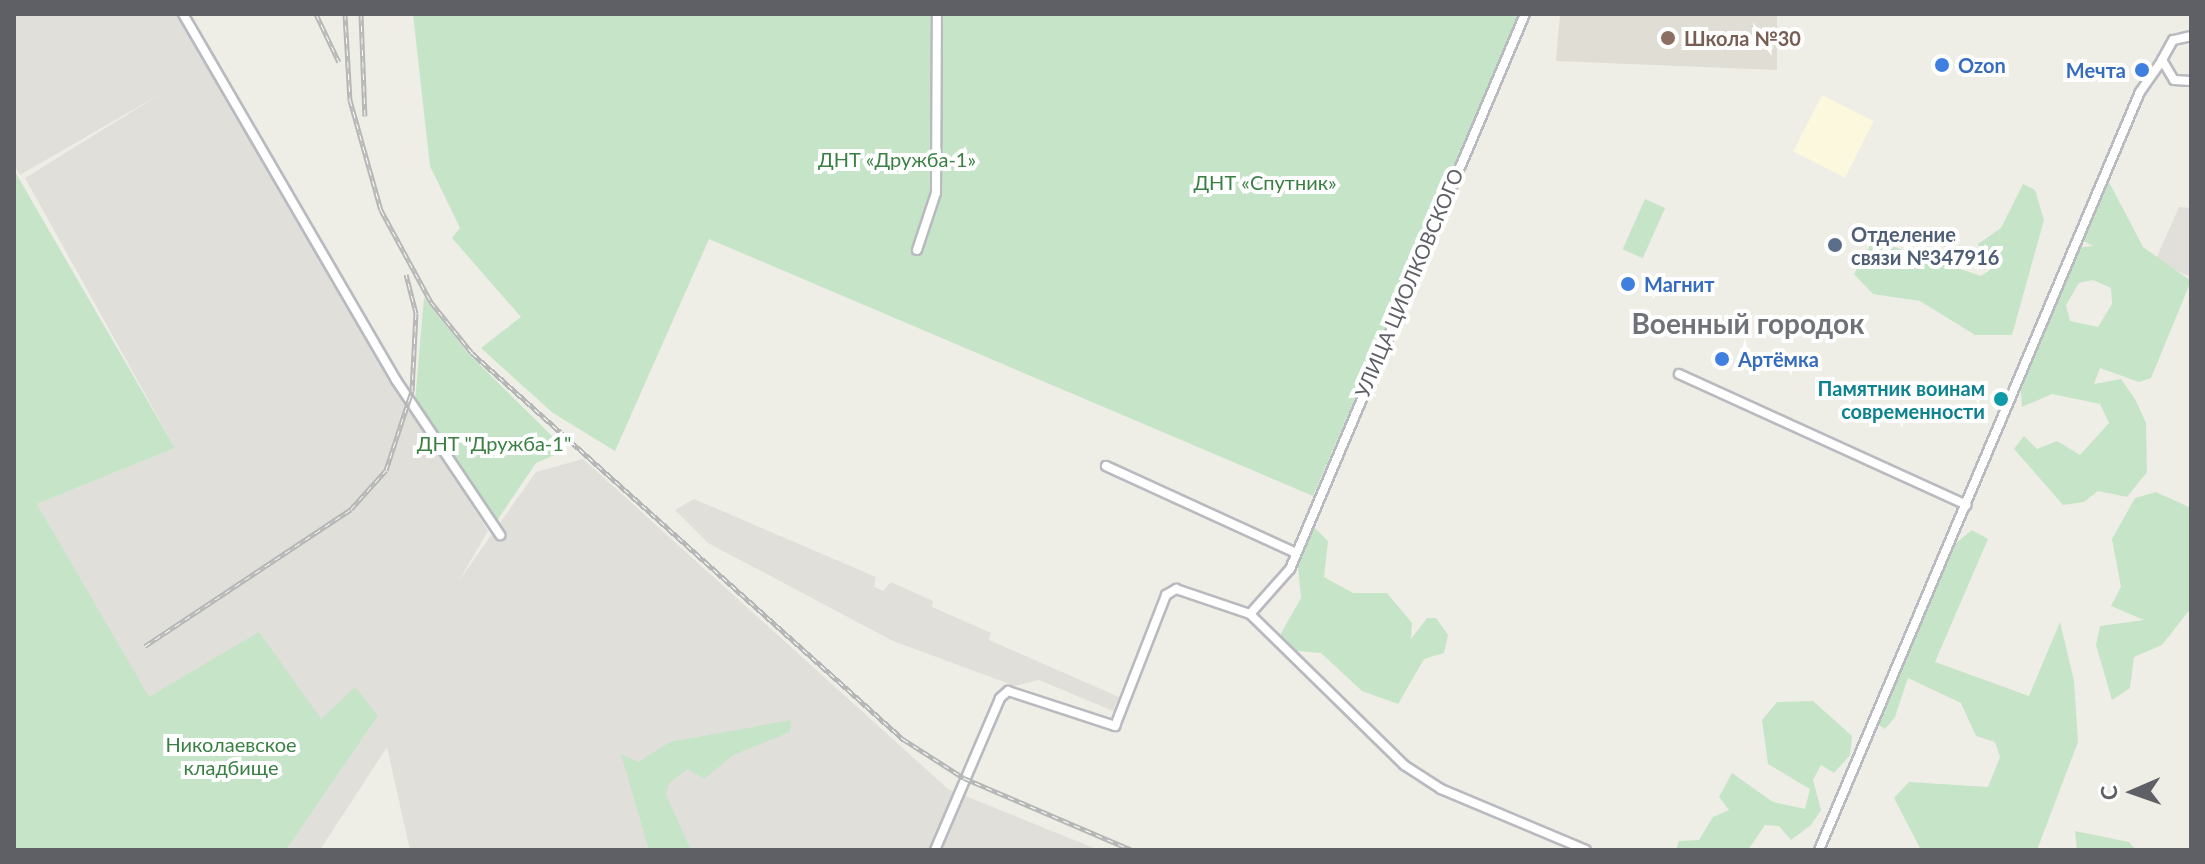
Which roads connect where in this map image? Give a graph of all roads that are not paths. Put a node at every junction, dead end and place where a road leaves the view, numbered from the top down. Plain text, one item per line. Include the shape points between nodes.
1 (183, 14) edge
2 (937, 14) edge
3 (1525, 14) edge
4 (2189, 37) edge
5 (2162, 60) junction
6 (2191, 81) edge
7 (917, 250) dead end
8 (1679, 374) dead end
9 (1106, 466) dead end
10 (1967, 505) junction
11 (500, 535) dead end
12 (1296, 553) junction
13 (1250, 614) junction
14 (935, 850) edge
15 (1586, 850) edge
16 (1819, 850) edge

1 - 11 street via 396,380
2 - 7 street via 936,193
3 - 12 street, УЛИЦА ЦИОЛКОВСКОГО
4 - 5 street via 2173,40
5 - 6 street via 2174,80
5 - 10 street via 2140,92
8 - 10 street
9 - 12 street
10 - 16 street
12 - 13 street, УЛИЦА ЦИОЛКОВСКОГО
13 - 14 street via 1193,592 1166,595 1115,726 1008,691
13 - 15 street via 1404,765 1441,789

